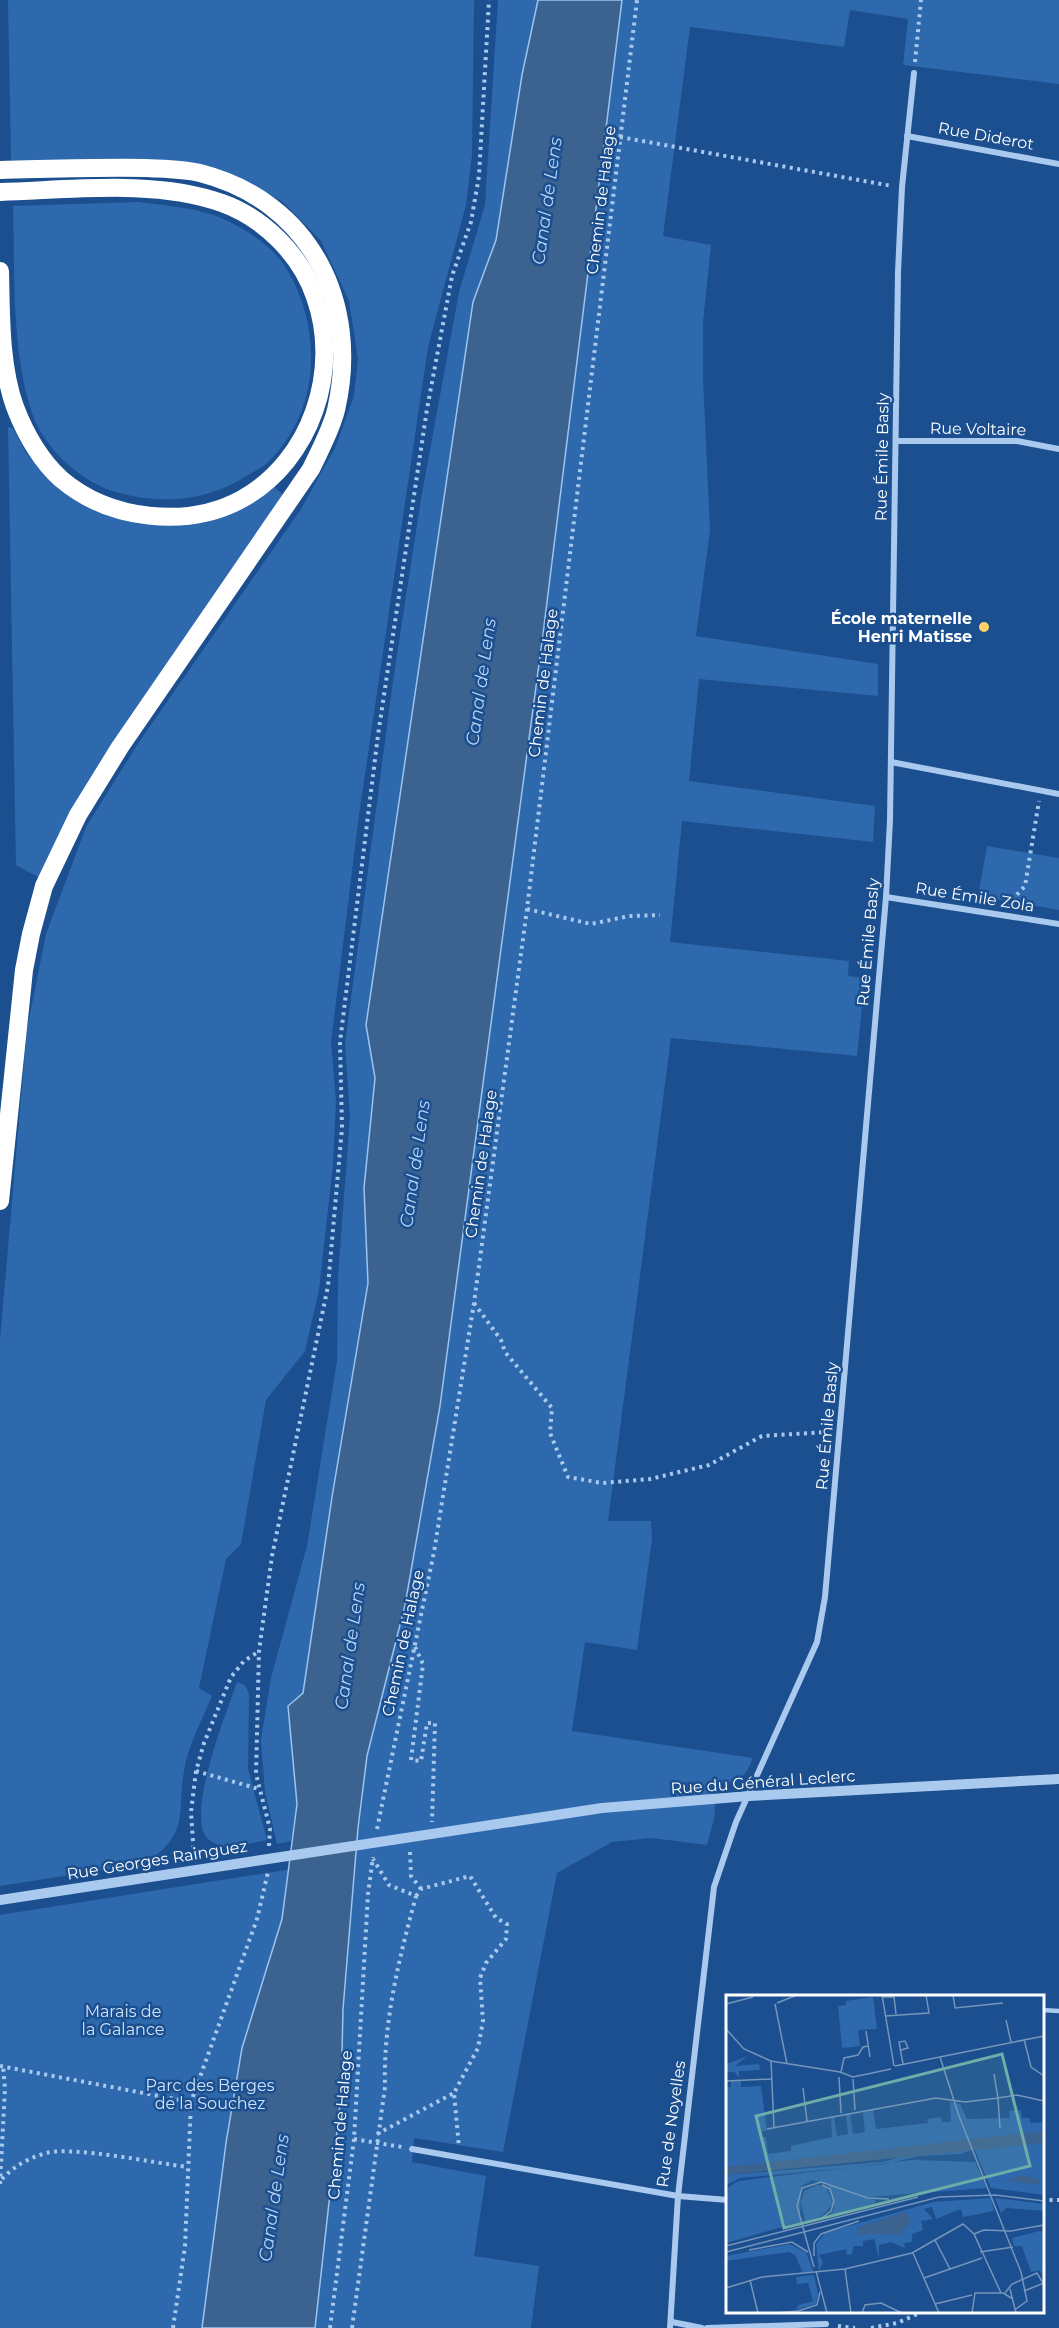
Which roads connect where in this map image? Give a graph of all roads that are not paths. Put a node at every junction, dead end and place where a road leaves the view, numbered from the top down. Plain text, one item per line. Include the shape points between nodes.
1 (914, 73) road end
2 (907, 136) junction
3 (1059, 164) edge
4 (0, 170) edge
5 (0, 192) edge
6 (0, 271) edge
7 (896, 441) junction
8 (1059, 449) edge
9 (891, 762) junction
10 (1059, 794) edge
11 (886, 897) junction
12 (1059, 924) edge
13 (0, 1201) edge
14 (1059, 1779) edge
15 (749, 1796) junction
16 (412, 1838) joint
17 (0, 1900) edge
18 (1044, 2010) edge
19 (1059, 2011) edge
20 (412, 2149) road end
21 (678, 2196) junction
22 (726, 2200) edge
23 (826, 2324) road end
24 (671, 2325) edge
25 (702, 2328) edge
26 (707, 2328) edge

1 - 2 street, Rue Émile Basly
2 - 3 street, Rue Diderot
2 - 7 street, Rue Émile Basly via 898,272
4 - 13 highway via 129,168 198,172 226,181 251,194 297,229 316,253 337,305 343,348 335,412 311,469 95,785 44,886 24,970
5 - 6 highway via 140,189 184,193 223,203 259,223 289,250 303,270 321,312 325,369 309,426 270,480 220,507 178,517 151,516 99,502 62,479 44,461 15,406 8,379
7 - 8 street, Rue Voltaire via 1017,441
7 - 9 street, Rue Émile Basly
9 - 10 street
9 - 11 street, Rue Émile Basly
11 - 12 street, Rue Émile Zola
11 - 15 street, Rue Émile Basly via 825,1597 818,1642
14 - 15 street, Rue du Général Leclerc
15 - 16 street, Rue du Général Leclerc via 602,1808
15 - 21 street, Rue de Noyelles via 714,1887
16 - 17 street, Rue Georges Rainguez
18 - 19 lane
20 - 21 street, Rue de Noyelles
21 - 22 street
21 - 24 street
23 - 26 street
24 - 25 street

